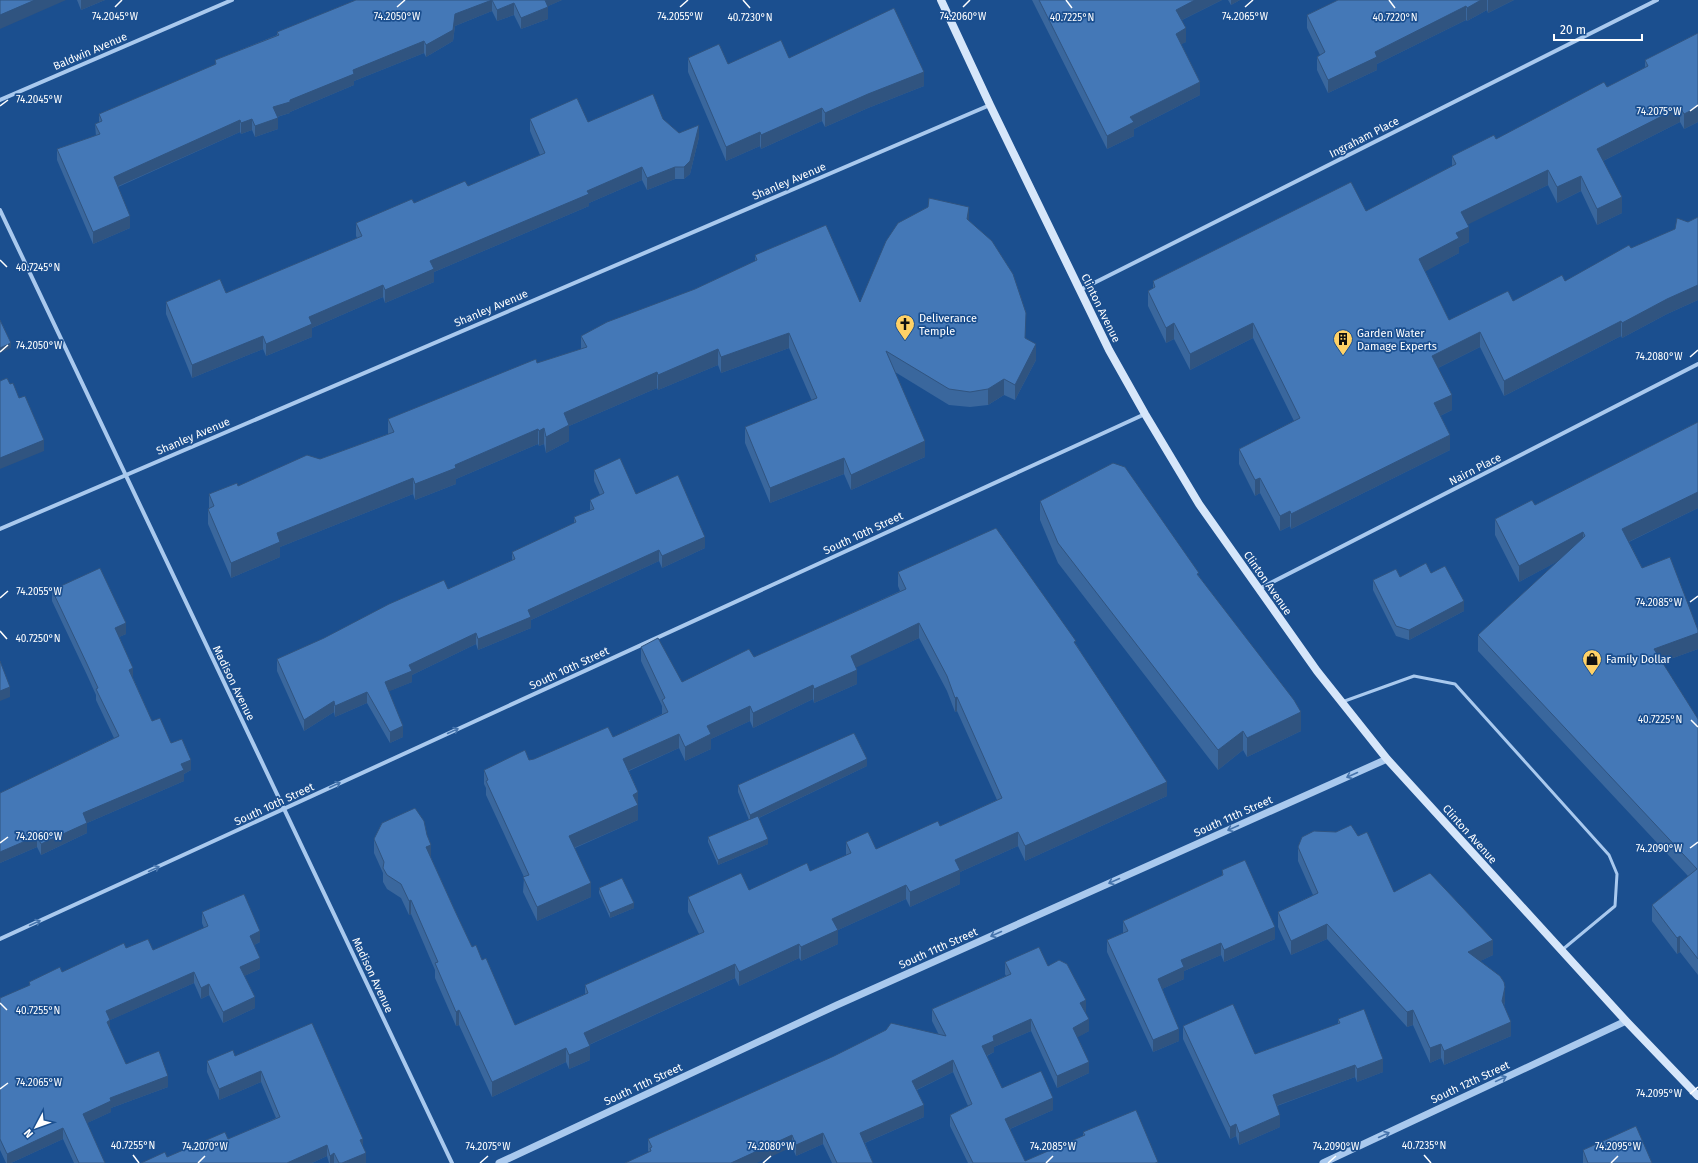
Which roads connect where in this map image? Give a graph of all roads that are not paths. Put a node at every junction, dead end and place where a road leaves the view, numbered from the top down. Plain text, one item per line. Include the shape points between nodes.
1 (232, 0) edge
2 (941, 0) edge
3 (1657, 0) edge
4 (0, 100) edge
5 (990, 105) junction
6 (0, 210) edge
7 (1080, 290) junction
8 (1698, 364) edge
9 (1145, 414) junction
10 (125, 475) junction
11 (0, 529) edge
12 (1259, 589) junction
13 (1342, 702) junction
14 (1387, 759) junction
15 (284, 809) junction
16 (0, 939) edge
17 (1562, 950) junction
18 (1626, 1021) junction
19 (1698, 1096) edge
20 (452, 1163) edge
21 (499, 1163) edge
22 (1323, 1163) edge

1 - 4 street, Baldwin Avenue
2 - 5 main road, Clinton Avenue
3 - 7 street, Ingraham Place
5 - 7 main road, Clinton Avenue
5 - 10 street, Shanley Avenue
6 - 10 street, Madison Avenue
7 - 9 main road, Clinton Avenue via 1109,350
8 - 12 street, Nairn Place
9 - 12 main road, Clinton Avenue via 1199,504
15 -> 9 street, South 10th Street
10 - 11 street, Shanley Avenue
10 - 15 street, Madison Avenue
12 - 13 main road, Clinton Avenue
13 - 14 main road, Clinton Avenue
13 - 17 lane via 1414,676 1455,684 1608,854 1617,874 1615,906
14 - 17 main road, Clinton Avenue
14 -> 21 street, South 11th Street via 837,1006
16 -> 15 street, South 10th Street
15 - 20 street, Madison Avenue
17 - 18 main road, Clinton Avenue
18 - 19 main road, Clinton Avenue
22 -> 18 street, South 12th Street

